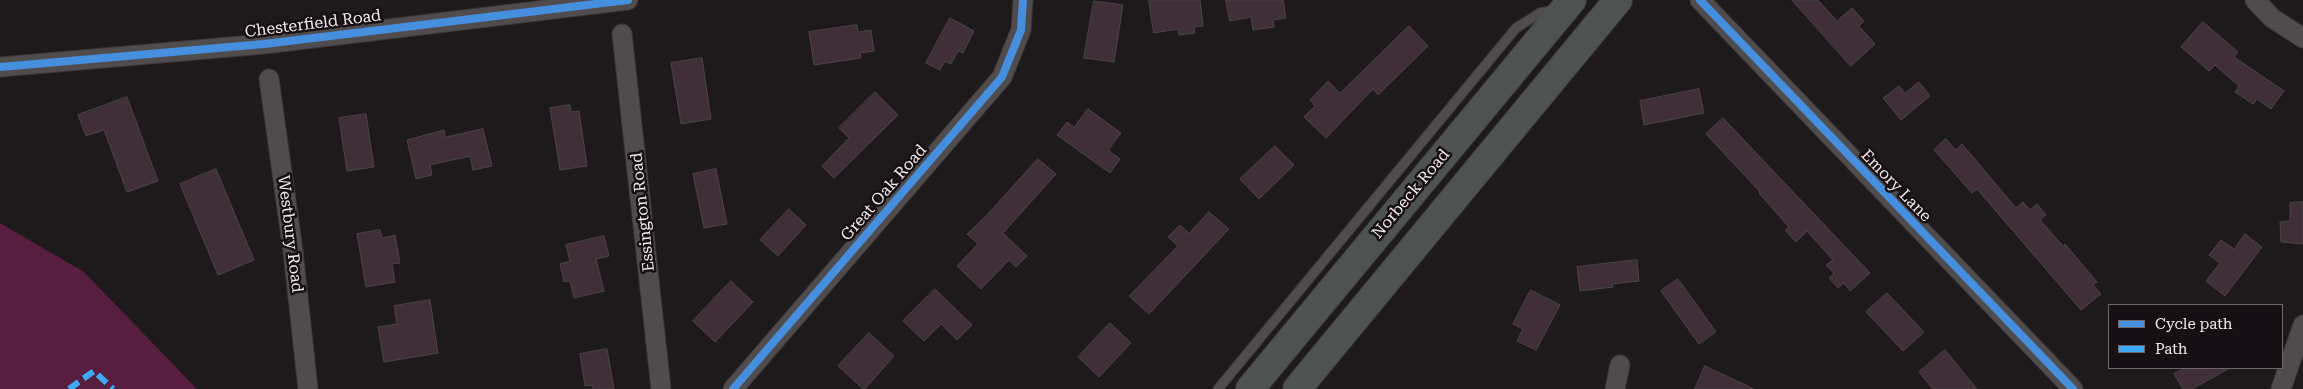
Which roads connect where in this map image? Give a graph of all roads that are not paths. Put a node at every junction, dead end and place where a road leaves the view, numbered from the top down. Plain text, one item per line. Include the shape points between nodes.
1 (628, 0) edge
2 (1023, 0) edge
3 (1618, 0) edge
4 (1700, 0) edge
5 (2255, 0) edge
6 (1568, 4) edge
7 (622, 34) dead end
8 (2303, 38) edge
9 (0, 66) edge
10 (269, 79) dead end
11 (2303, 325) edge
12 (1620, 365) dead end
13 (308, 389) edge
14 (661, 389) edge
15 (733, 389) edge
16 (1218, 389) edge
17 (1250, 389) edge
18 (1297, 389) edge
19 (1615, 389) edge
20 (2072, 389) edge
21 (2281, 389) edge

1 - 9 street, Chesterfield Road via 264,44
2 - 15 street, Great Oak Road via 1021,30 1002,77
3 - 18 main road
4 - 20 street, Emory Lane
5 - 8 street via 2272,18
6 - 16 lane via 1540,13 1516,28
6 - 17 main road, Norbeck Road
7 - 14 street, Essington Road
10 - 13 street, Westbury Road
11 - 21 street
12 - 19 street

